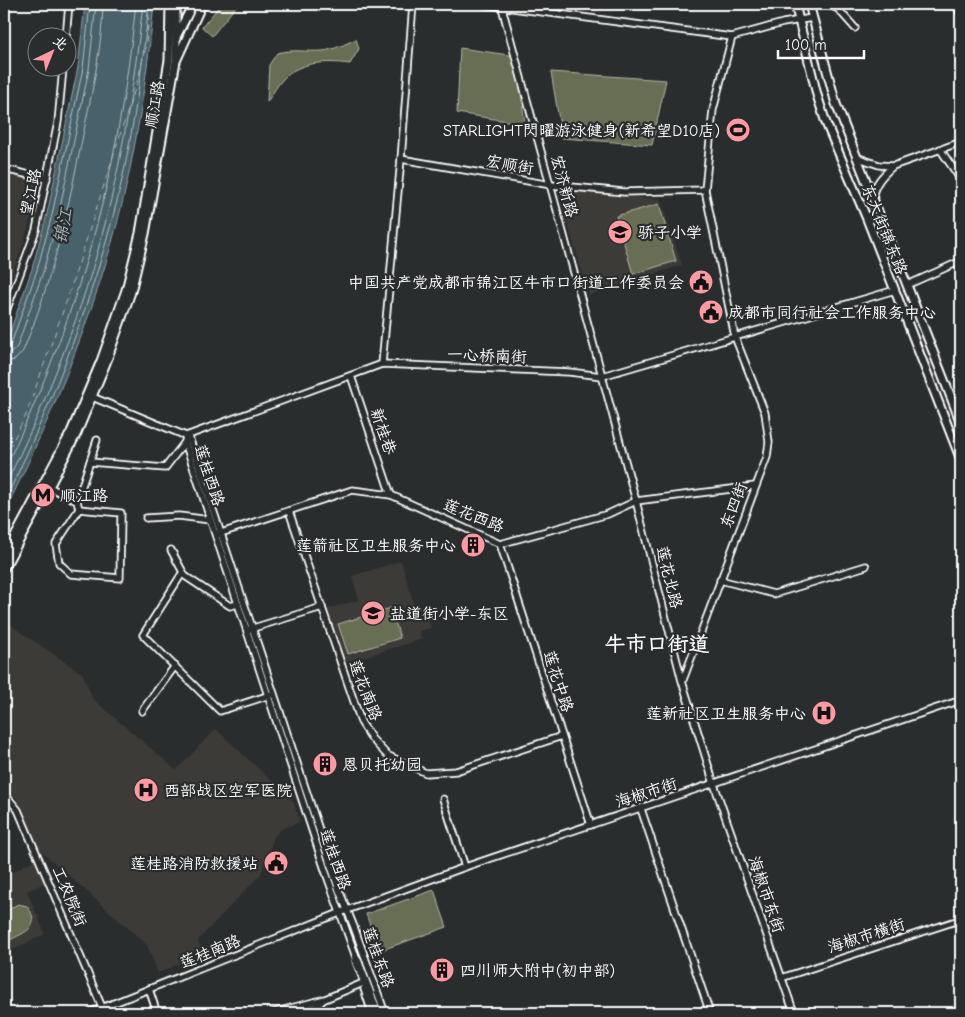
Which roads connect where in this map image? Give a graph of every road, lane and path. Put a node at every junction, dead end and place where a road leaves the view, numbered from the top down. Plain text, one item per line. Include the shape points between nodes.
1 (69, 4) edge
2 (170, 4) edge
3 (176, 4) edge
4 (193, 4) edge
5 (202, 4) edge
6 (413, 4) edge
7 (482, 4) edge
8 (795, 4) edge
9 (809, 4) edge
10 (827, 4) edge
11 (957, 4) edge
12 (501, 5) edge
13 (961, 16) edge
14 (812, 18) junction
15 (798, 20) junction
16 (67, 28) edge
17 (855, 28) dead end
18 (732, 37) junction
19 (175, 39) junction
20 (170, 51) junction
21 (176, 61) junction
22 (62, 78) edge
23 (961, 142) edge
24 (850, 144) junction
25 (940, 149) junction
26 (837, 150) junction
27 (855, 156) junction
28 (401, 159) junction
29 (893, 166) junction
30 (4, 169) edge
31 (47, 178) junction
32 (961, 180) edge
33 (551, 185) junction
34 (705, 190) junction
35 (872, 199) junction
36 (860, 204) junction
37 (961, 261) edge
38 (908, 285) junction
39 (895, 290) junction
40 (4, 317) edge
41 (735, 337) junction
42 (382, 364) junction
43 (351, 376) junction
44 (602, 376) junction
45 (90, 396) junction
46 (961, 423) edge
47 (186, 439) junction
48 (96, 440) dead end
49 (961, 460) edge
50 (90, 462) junction
51 (755, 486) junction
52 (49, 487) junction
53 (391, 495) junction
54 (77, 501) junction
55 (636, 501) junction
56 (80, 509) junction
57 (289, 511) junction
58 (146, 518) dead end
59 (210, 520) junction
60 (218, 534) junction
61 (500, 544) junction
62 (171, 550) dead end
63 (4, 557) edge
64 (866, 566) dead end
65 (4, 568) edge
66 (182, 572) junction
67 (720, 580) junction
68 (238, 604) junction
69 (322, 607) junction
70 (250, 629) junction
71 (174, 666) junction
72 (682, 681) junction
73 (271, 695) junction
74 (961, 700) edge
75 (142, 710) dead end
76 (562, 736) junction
77 (714, 784) junction
78 (4, 793) edge
79 (443, 799) dead end
80 (641, 809) junction
81 (591, 825) junction
82 (465, 867) junction
83 (344, 912) junction
84 (959, 920) dead end
85 (357, 961) junction
86 (781, 978) junction
87 (363, 983) junction
88 (149, 990) junction
89 (325, 999) junction
90 (100, 1010) edge
91 (88, 1013) edge
92 (157, 1013) edge
93 (272, 1013) edge
94 (310, 1013) edge
95 (372, 1013) edge
96 (377, 1013) edge
97 (385, 1013) edge
98 (710, 1013) edge
99 (793, 1013) edge

1 - 16 street
2 - 20 main road, 顺江路
3 - 19 main road, 顺江路
4 - 19 main road
5 - 21 main road
6 - 28 street
7 - 12 street
8 - 15 main road, 东大街锦东路
9 - 14 main road, 东大街锦东路
10 - 17 street via 838,9
11 - 13 street
12 - 18 street
12 - 33 street, 宏济新路
14 - 15 street
14 - 24 main road, 东大街锦东路
15 - 18 street
15 - 26 main road, 东大街锦东路 via 817,94
18 - 34 street, 东四街 via 713,110
19 - 20 main road
19 - 21 main road, 顺江路
20 - 45 main road, 顺江路 via 132,268
21 - 45 main road, 顺江路 via 137,269 122,322
22 - 31 street, 望江路 via 58,122
23 - 25 street
24 - 26 main road
24 - 27 main road, 东大街锦东路
25 - 29 street
25 - 32 street
26 - 36 main road, 东大街锦东路
27 - 29 street via 879,165
27 - 35 main road, 东大街锦东路
28 - 33 street, 宏顺街
28 - 42 street
29 - 35 street via 879,179
30 - 31 street
31 - 40 street, 望江路 via 36,230
33 - 34 street, 宏顺街 via 624,192
33 - 44 street, 宏济新路
34 - 41 street, 东四街
35 - 36 main road
35 - 38 main road, 东大街锦东路
36 - 39 main road, 东大街锦东路
37 - 38 street
38 - 46 main road, 东大街锦东路
39 - 41 street, 一心桥南街
39 - 49 main road, 东大街锦东路
41 - 44 street, 一心桥南街
41 - 51 street, 东四街 via 761,401 769,442 767,457
42 - 43 street, 一心桥南街
42 - 44 street, 一心桥南街
43 - 47 street, 一心桥南街
43 - 53 street, 新桂巷
44 - 55 street, 莲花北路
45 - 47 street
45 - 52 main road, 顺江路
45 - 63 main road, 顺江路
47 - 50 street via 165,468
47 - 59 street, 莲桂西路
47 - 60 street, 莲桂西路 via 190,440
48 - 50 street
50 - 54 street
51 - 55 street, 莲花西路
51 - 67 street, 东四街
52 - 54 street
52 - 65 main road, 顺江路
53 - 57 street, 莲花西路 via 352,490
53 - 61 street, 莲花西路
54 - 56 street
55 - 61 street, 莲花西路 via 608,514
55 - 72 street, 莲花北路
56 - 56 street via 121,513 120,578 71,574 59,563 56,544
57 - 60 street, 莲花西路
57 - 69 street, 莲花南路
58 - 59 street via 179,516
59 - 60 street, 莲桂西路
60 - 68 street, 莲桂西路
60 - 70 street, 莲桂西路
61 - 76 street, 莲花中路
62 - 66 street
64 - 67 street via 774,594
66 - 68 street via 230,606
66 - 71 street via 143,635
67 - 72 street, 东四街
68 - 70 street, 莲桂西路
69 - 70 street
69 - 76 street, 莲花南路 via 361,722 387,755 426,773 456,771
70 - 73 street, 莲桂西路
71 - 73 street via 220,711
71 - 75 street
72 - 77 street, 莲花北路
73 - 83 street, 莲桂西路
74 - 77 street, 海椒市街
76 - 81 street, 莲花中路
77 - 80 street, 海椒市街
77 - 86 street, 海椒市东街
78 - 90 street, 工农院街 via 18,810
79 - 82 street
80 - 81 street, 海椒市街
80 - 98 street
81 - 82 street, 海椒市街
82 - 83 street, 海椒市街
83 - 85 street, 莲桂东路
83 - 88 street, 莲桂南路
83 - 97 street, 莲桂东路
84 - 86 street, 海椒市横街
85 - 87 street, 莲桂东路
85 - 96 highway
86 - 99 street, 海椒市东街
87 - 89 street
87 - 95 street, 莲桂东路
88 - 90 street, 莲桂南路
88 - 92 street
89 - 93 street
89 - 94 street
90 - 91 street, 莲桂南路

